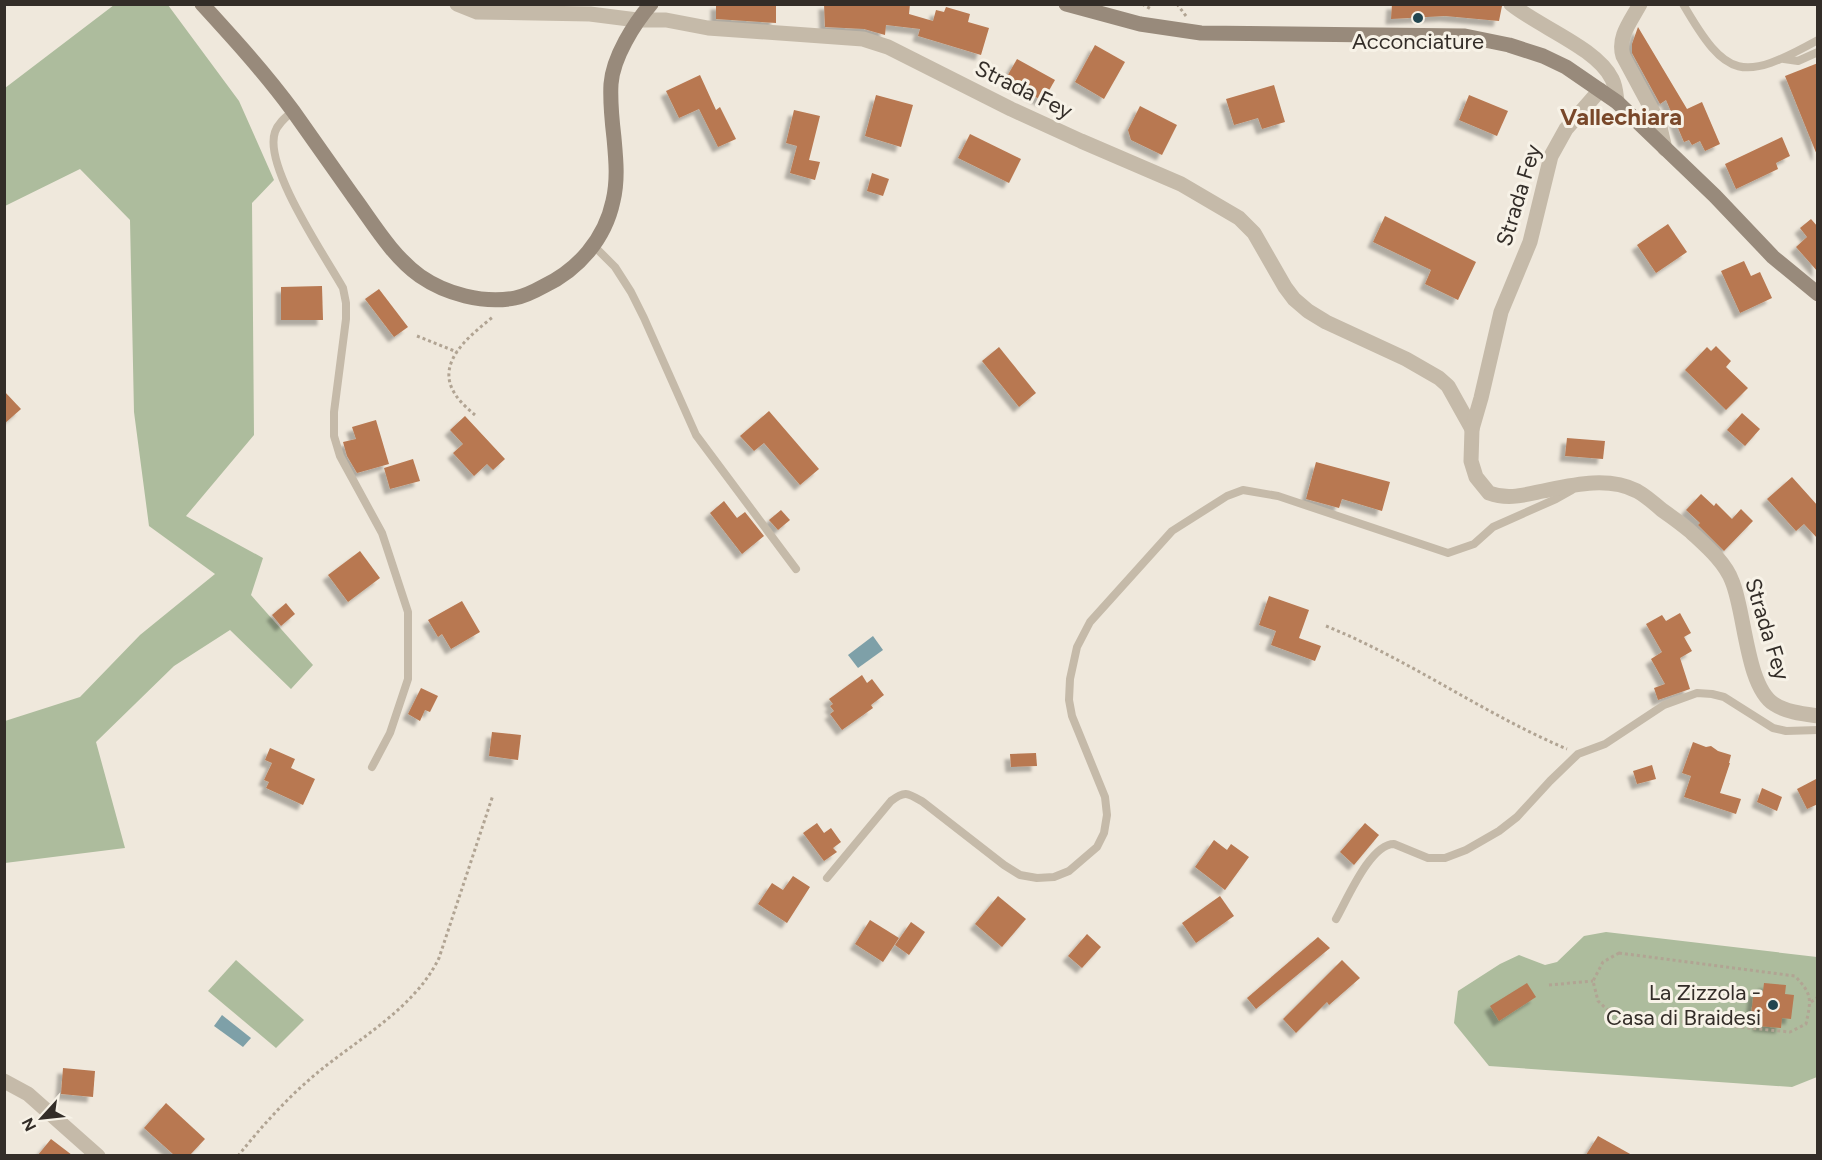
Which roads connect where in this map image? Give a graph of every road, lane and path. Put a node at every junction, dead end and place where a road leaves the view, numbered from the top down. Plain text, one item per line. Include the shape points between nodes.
1 (202, 4) edge
2 (457, 4) edge
3 (651, 4) edge
4 (1066, 4) edge
5 (1511, 4) edge
6 (1640, 4) edge
7 (1683, 4) edge
8 (637, 20) junction
9 (1818, 40) edge
10 (1818, 52) edge
11 (1784, 59) junction
12 (1600, 90) junction
13 (1617, 102) junction
14 (293, 111) junction
15 (1665, 149) junction
16 (594, 246) junction
17 (1818, 294) edge
18 (516, 298) junction
19 (417, 336) dead end
20 (457, 352) junction
21 (475, 415) dead end
22 (1472, 429) junction
23 (1583, 483) junction
24 (796, 569) dead end
25 (1326, 626) dead end
26 (1818, 716) edge
27 (1818, 730) edge
28 (1578, 754) junction
29 (372, 767) dead end
30 (493, 795) dead end
31 (827, 878) dead end
32 (1336, 919) dead end
33 (1593, 981) junction
34 (1549, 985) dead end
35 (1818, 997) edge
36 (1811, 1002) junction
37 (4, 1081) edge
38 (98, 1155) edge
39 (238, 1155) edge

1 - 14 main road
2 - 8 street, Strada Fey via 477,12 590,14
3 - 8 main road
4 - 12 main road via 1140,24 1201,33 1465,36 1543,56
5 - 13 street via 1603,66 1614,82
6 - 15 street via 1620,47 1659,123
7 - 11 lane via 1703,37 1731,64 1759,68
8 - 16 main road via 611,82 617,175 607,221
8 - 22 street, Strada Fey via 863,39 888,47 1031,118 1181,184 1239,218 1254,233 1285,287 1308,311 1439,378 1448,386
9 - 11 lane
10 - 11 lane via 1798,61
12 - 13 main road
12 - 22 street, Strada Fey via 1566,129 1551,156 1530,242 1501,312
13 - 15 main road
14 - 18 main road via 381,235 420,275 440,287 474,298
14 - 29 lane via 274,132 273,145 281,176 343,288 346,303 334,436 340,456 382,533 408,612 408,679 390,733
15 - 17 main road via 1773,257
16 - 18 main road via 555,281
16 - 24 lane via 615,267 631,292 696,435
18 - 20 path
19 - 20 path
20 - 21 path via 450,365 450,381 454,393
22 - 23 street, Strada Fey via 1471,461 1476,477 1489,493 1511,498
23 - 26 street, Strada Fey via 1629,487 1690,531 1732,580 1764,695 1790,711
23 - 31 lane via 1493,527 1474,544 1448,553 1278,496 1243,490 1227,496 1172,531 1090,622 1077,647 1069,700 1078,733 1105,797 1107,815 1097,847 1069,871 1054,877 1020,875 923,802 910,794 900,794
25 - 28 path via 1362,640 1517,726
27 - 28 lane via 1773,728 1724,697 1697,693 1664,705 1605,744
28 - 32 lane via 1517,817 1466,850 1444,858 1428,858 1394,844 1380,848 1365,866
30 - 39 path via 433,972 410,999 315,1075
33 - 34 path
33 - 36 path via 1603,962 1619,953 1795,976 1808,990
33 - 36 path via 1598,1001 1613,1015 1790,1032 1806,1024
35 - 36 path
37 - 38 street via 28,1094

